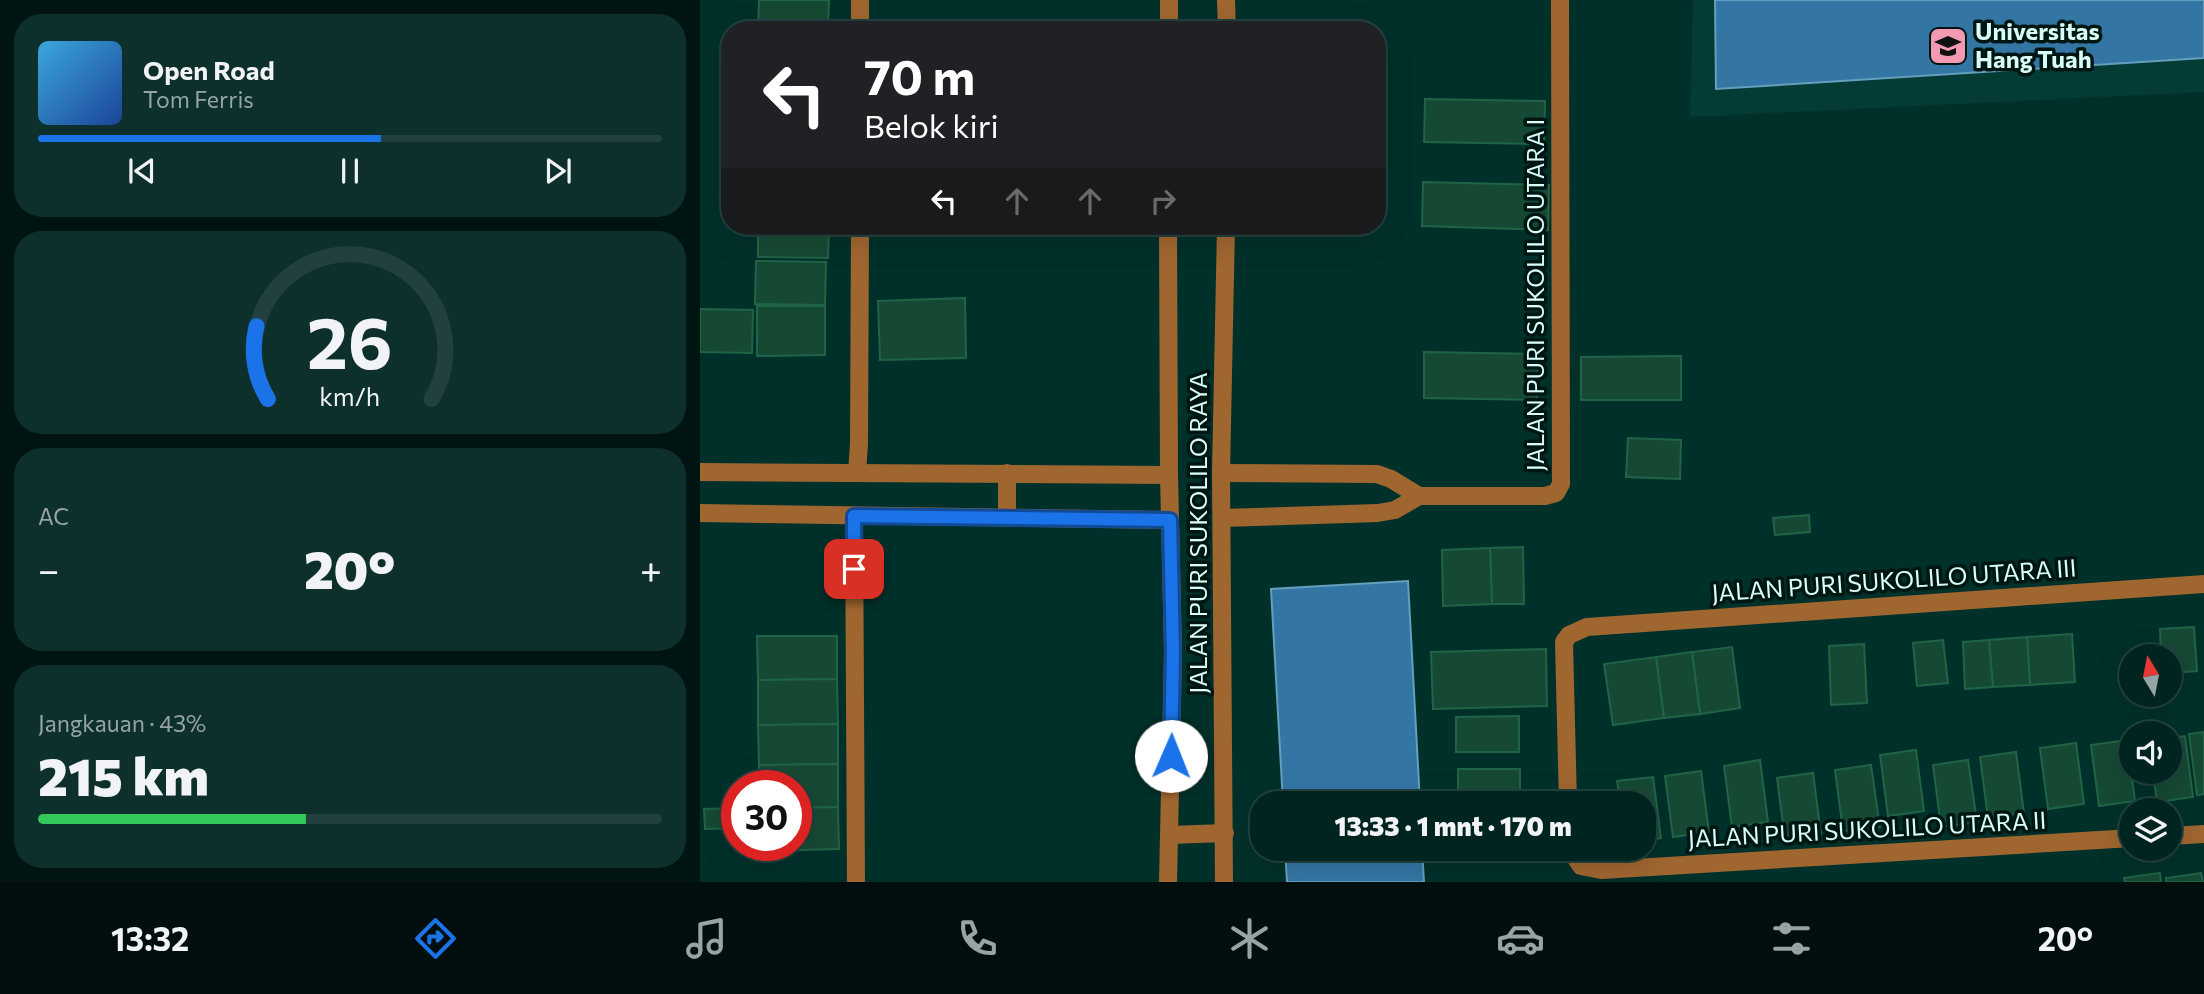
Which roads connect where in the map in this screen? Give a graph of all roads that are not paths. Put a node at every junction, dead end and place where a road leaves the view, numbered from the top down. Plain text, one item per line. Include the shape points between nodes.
1 (860, 0) edge
2 (1169, 0) edge
3 (1226, 0) edge
4 (1560, 0) edge
5 (860, 21) edge
6 (1170, 21) edge
7 (1227, 21) edge
8 (859, 235) edge
9 (1168, 235) edge
10 (1226, 235) edge
11 (700, 472) edge
12 (857, 473) junction
13 (1007, 473) junction
14 (1221, 473) junction
15 (1169, 475) junction
16 (1419, 496) junction
17 (700, 513) edge
18 (854, 516) junction
19 (1007, 518) junction
20 (1222, 518) junction
21 (1170, 520) junction
22 (2204, 584) edge
23 (1568, 791) edge
24 (1225, 832) junction
25 (2204, 834) edge
26 (1169, 835) junction
27 (2182, 835) edge
28 (2119, 839) edge
29 (1578, 861) edge
30 (856, 882) edge
31 (1168, 882) edge
32 (1224, 882) edge

1 - 5 street
2 - 6 street
3 - 7 street
4 - 16 street, JALAN PURI SUKOLILO UTARA I via 1561,484 1556,493 1545,496
8 - 12 street
9 - 15 street, JALAN PURI SUKOLILO RAYA
10 - 14 street, JALAN PURI SUKOLILO RAYA
11 - 12 street
12 - 13 street
13 - 15 street
13 - 19 street
14 - 16 street via 1377,474
14 - 20 street, JALAN PURI SUKOLILO RAYA
15 - 21 street, JALAN PURI SUKOLILO RAYA
16 - 20 street via 1395,510 1378,513
17 - 18 street
18 - 19 street
18 - 30 street
19 - 21 street
20 - 24 street, JALAN PURI SUKOLILO RAYA
21 - 26 street, JALAN PURI SUKOLILO RAYA
22 - 23 street, JALAN PURI SUKOLILO UTARA III via 1587,627 1564,642
24 - 26 street
24 - 32 street, JALAN PURI SUKOLILO RAYA
25 - 27 street
26 - 31 street, JALAN PURI SUKOLILO RAYA
28 - 29 street, JALAN PURI SUKOLILO UTARA II via 1601,870 1581,866

